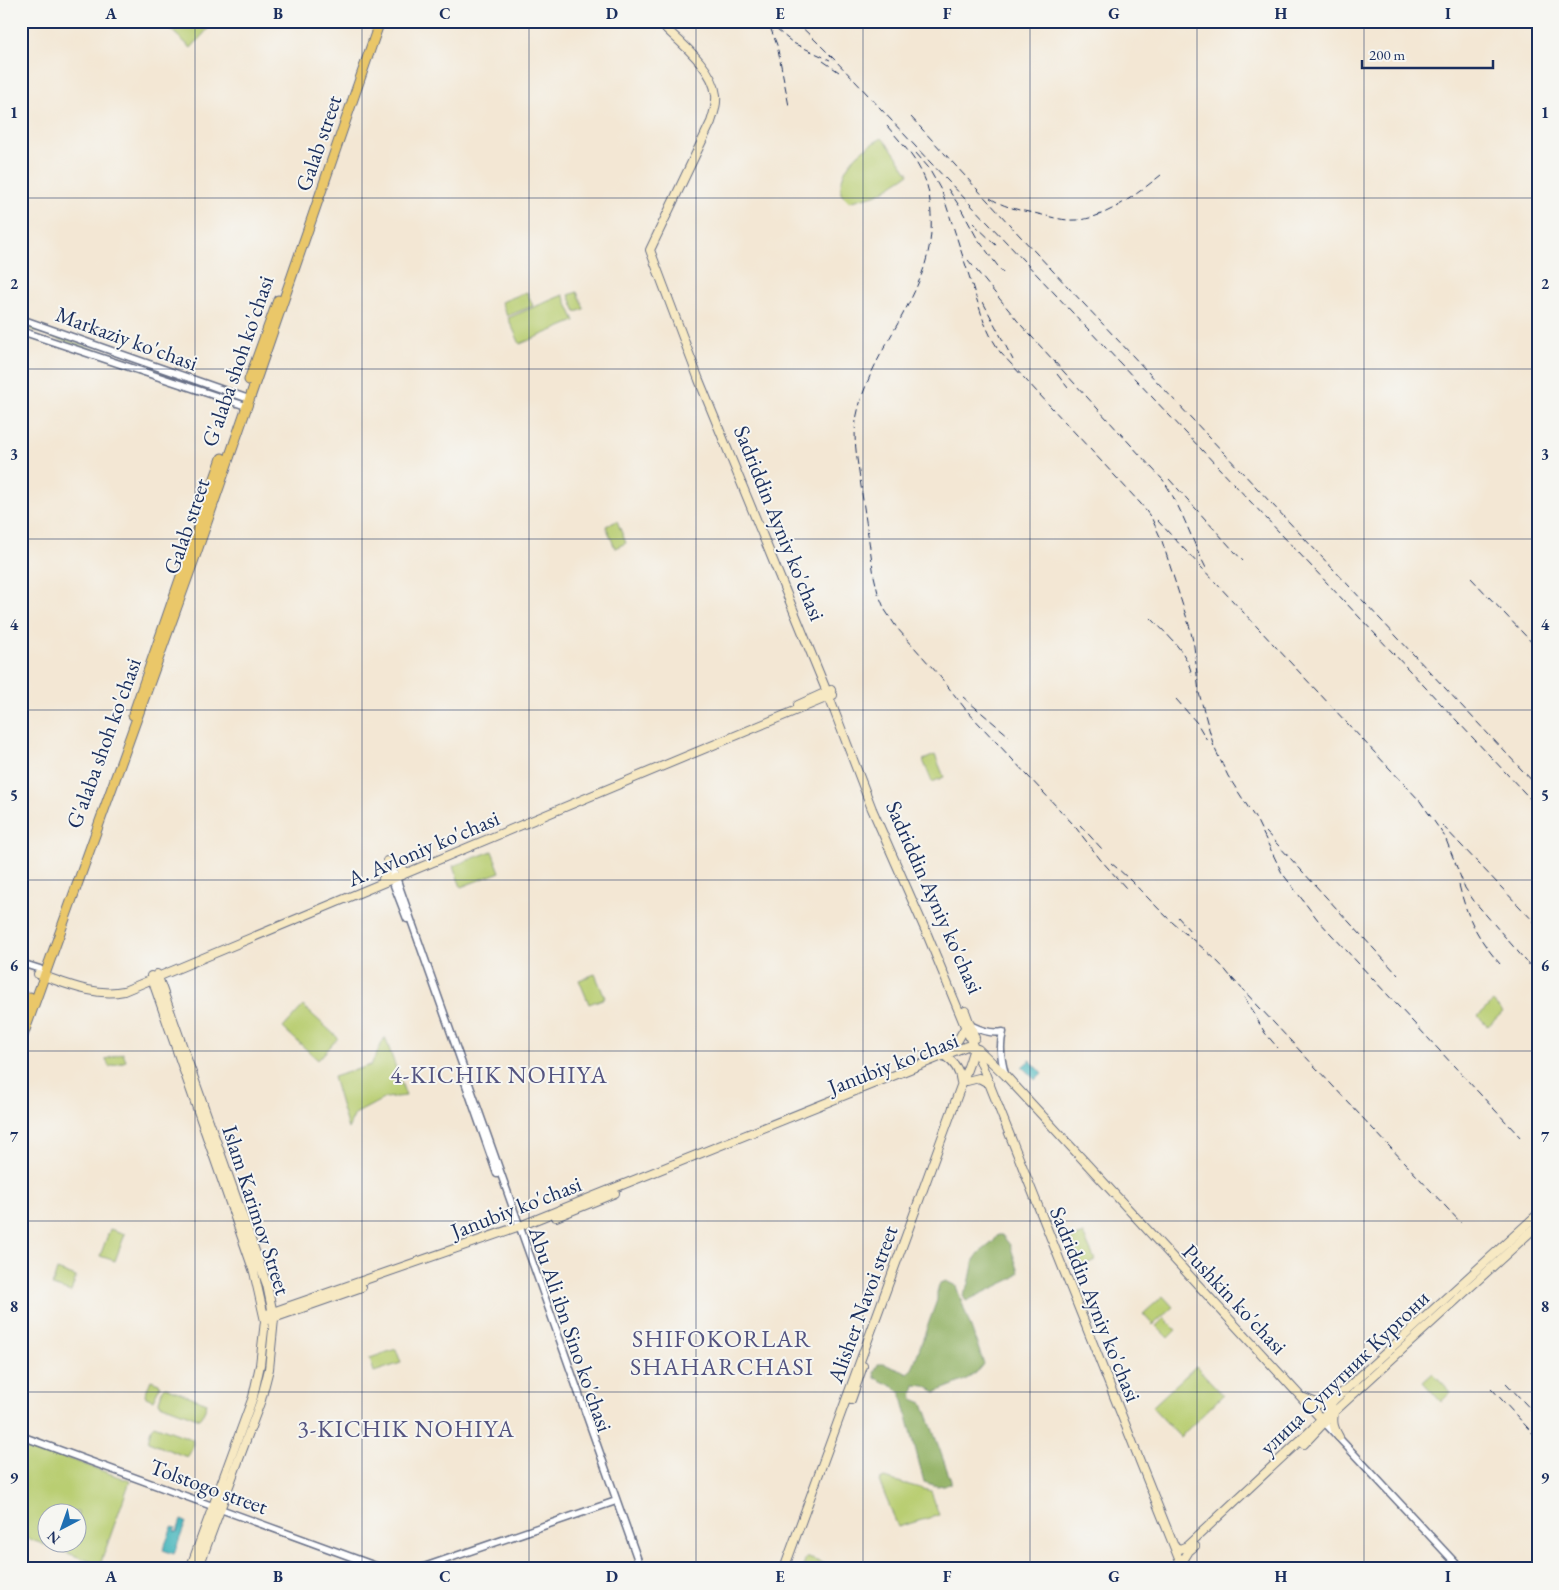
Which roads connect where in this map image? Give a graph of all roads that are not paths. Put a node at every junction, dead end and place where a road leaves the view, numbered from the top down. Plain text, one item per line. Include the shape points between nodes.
1 (375, 21) edge
2 (380, 21) edge
3 (658, 21) edge
4 (662, 21) edge
5 (652, 249) junction
6 (21, 319) edge
7 (21, 331) edge
8 (203, 388) junction
9 (245, 402) junction
10 (821, 677) junction
11 (830, 693) junction
12 (814, 700) junction
13 (835, 712) junction
14 (405, 873) junction
15 (392, 881) junction
16 (21, 963) edge
17 (21, 968) edge
18 (42, 972) junction
19 (155, 977) junction
20 (21, 1022) edge
21 (969, 1026) junction
22 (21, 1041) edge
23 (977, 1052) junction
24 (946, 1056) junction
25 (1005, 1075) junction
26 (964, 1082) junction
27 (990, 1084) junction
28 (1538, 1214) edge
29 (1538, 1225) edge
30 (519, 1229) junction
31 (273, 1316) junction
32 (264, 1318) junction
33 (1303, 1398) junction
34 (1333, 1401) junction
35 (1336, 1410) junction
36 (1324, 1421) junction
37 (21, 1436) edge
38 (1339, 1437) junction
39 (614, 1501) junction
40 (216, 1508) junction
41 (1174, 1546) junction
42 (1188, 1549) junction
43 (1182, 1566) edge
44 (190, 1569) edge
45 (198, 1569) edge
46 (384, 1569) edge
47 (418, 1569) edge
48 (637, 1569) edge
49 (641, 1569) edge
50 (784, 1569) edge
51 (789, 1569) edge
52 (1461, 1569) edge

1 - 9 main road, G'alaba shoh ko'chasi
2 - 9 main road, Galab street
3 - 5 main road via 704,67 716,95 711,122
4 - 5 main road via 707,65 718,84 720,95 715,122
5 - 10 main road, Sadriddin Ayniy ko'chasi via 722,438
5 - 11 main road, Sadriddin Ayniy ko'chasi
6 - 8 street, Markaziy ko'chasi
7 - 8 street, Markaziy ko'chasi
8 - 9 street, Markaziy ko'chasi
9 - 18 main road, Galab street via 124,759
10 - 11 main road, Sadriddin Ayniy ko'chasi
10 - 12 main road
11 - 12 main road, A. Avloniy ko'chasi
11 - 13 main road, Sadriddin Ayniy ko'chasi
11 - 21 main road, Sadriddin Ayniy ko'chasi
12 - 13 main road
12 - 14 main road, A. Avloniy ko'chasi
13 - 21 main road, Sadriddin Ayniy ko'chasi via 872,809
14 - 15 main road, A. Avloniy ko'chasi
14 - 15 main road via 388,861
15 - 19 main road, A. Avloniy ko'chasi
15 - 30 street, Abu Ali ibn Sino ko'chasi
16 - 18 street, A. Avloniy ko'chasi
17 - 18 street, A. Avloniy ko'chasi
18 - 19 main road, A. Avloniy ko'chasi via 102,993 124,991
18 - 20 main road
18 - 22 main road, Galab street
19 - 31 main road, Islam Karimov Street via 267,1284
19 - 32 main road, Islam Karimov Street via 254,1272
21 - 23 main road, Sadriddin Ayniy ko'chasi
21 - 24 main road
21 - 25 street via 989,1032 1004,1032 1000,1046
23 - 24 main road, Janubiy ko'chasi
23 - 25 main road, Pushkin ko'chasi
23 - 26 main road, Alisher Navoi street
23 - 27 main road, Sadriddin Ayniy ko'chasi
24 - 26 main road
24 - 30 main road, Janubiy ko'chasi
25 - 33 main road, Pushkin ko'chasi
26 - 27 main road via 980,1078
26 - 50 main road, Alisher Navoi street
26 - 51 main road, Alisher Navoi street
27 - 41 main road, Sadriddin Ayniy ko'chasi
28 - 34 main road, улица Супутник Кургони
29 - 35 main road
30 - 31 main road, Janubiy ko'chasi
30 - 39 street, Abu Ali ibn Sino ko'chasi
31 - 32 main road, Janubiy ko'chasi
31 - 40 main road, Islam Karimov Street via 269,1369 261,1400
32 - 40 main road, Islam Karimov Street via 260,1365 253,1396
33 - 34 main road via 1319,1404
33 - 36 main road, Pushkin ko'chasi
34 - 36 main road, улица Супутник Кургони
35 - 36 main road
35 - 38 main road via 1333,1420
36 - 38 street, Pushkin ko'chasi
36 - 42 main road
37 - 40 street, Tolstogo street
38 - 52 street, Pushkin ko'chasi
39 - 47 street
39 - 48 street, Abu Ali ibn Sino ko'chasi
39 - 49 street, Abu Ali ibn Sino ko'chasi
40 - 44 main road, Islam Karimov Street
40 - 45 main road, Islam Karimov Street
40 - 46 street, Tolstogo street
41 - 42 main road
41 - 43 main road, Sadriddin Ayniy ko'chasi
42 - 43 main road

